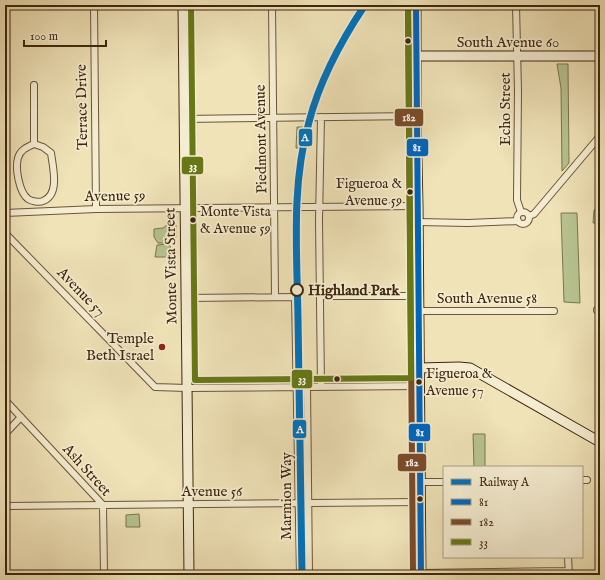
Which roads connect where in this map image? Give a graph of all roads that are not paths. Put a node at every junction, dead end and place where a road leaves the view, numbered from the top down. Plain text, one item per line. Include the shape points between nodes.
1 (94, 5) edge
2 (183, 5) edge
3 (272, 5) edge
4 (416, 5) edge
5 (516, 5) edge
6 (417, 56) junction
7 (517, 56) junction
8 (600, 56) edge
9 (34, 85) dead end
10 (416, 116) junction
11 (321, 117) junction
12 (274, 118) junction
13 (183, 119) junction
14 (600, 136) edge
15 (34, 144) junction
16 (40, 202) junction
17 (418, 206) junction
18 (320, 207) junction
19 (274, 208) junction
20 (96, 209) junction
21 (184, 209) junction
22 (40, 212) junction
23 (521, 212) junction
24 (5, 214) edge
25 (529, 216) junction
26 (518, 221) junction
27 (418, 222) junction
28 (5, 233) edge
29 (320, 296) junction
30 (419, 296) junction
31 (275, 297) junction
32 (186, 298) junction
33 (419, 311) junction
34 (554, 311) dead end
35 (420, 368) junction
36 (297, 386) junction
37 (307, 386) junction
38 (321, 386) junction
39 (419, 386) junction
40 (187, 388) junction
41 (5, 400) edge
42 (21, 417) junction
43 (5, 434) edge
44 (600, 442) edge
45 (420, 482) junction
46 (443, 482) edge
47 (420, 502) junction
48 (299, 503) junction
49 (308, 503) junction
50 (188, 504) junction
51 (103, 505) junction
52 (5, 506) edge
53 (568, 558) edge
54 (568, 573) edge
55 (421, 574) edge
56 (104, 575) edge
57 (189, 575) edge
58 (300, 575) edge
59 (309, 575) edge

1 - 20 street, Terrace Drive
2 - 13 street, Monte Vista Street
3 - 12 street, Piedmont Avenue
4 - 6 street
5 - 7 street, Echo Street
6 - 7 street, South Avenue 60
6 - 10 street
7 - 8 street, South Avenue 60
7 - 23 street, Echo Street via 517,200
9 - 15 street
10 - 11 street
10 - 17 street
11 - 12 street
11 - 18 street
12 - 13 street
12 - 19 street, Piedmont Avenue
13 - 21 street, Monte Vista Street
14 - 25 street via 534,214
15 - 16 street via 51,153 54,172 54,189 48,199
15 - 16 street via 24,148 18,157 17,171 20,189 28,199
16 - 22 street
17 - 18 street, Avenue 59
17 - 27 street
18 - 19 street, Avenue 59
18 - 29 street
19 - 21 street, Avenue 59
19 - 31 street, Piedmont Avenue
20 - 21 street, Avenue 59
20 - 22 street, Avenue 59
21 - 32 street, Monte Vista Street
22 - 24 street, Avenue 59
23 - 25 street
23 - 26 street via 517,216
25 - 26 street via 526,223
26 - 27 street
27 - 30 street
28 - 40 street, Avenue 57 via 155,387
29 - 30 street
29 - 38 street
30 - 33 street
31 - 32 street
31 - 36 street, Marmion Way via 295,297
32 - 40 street, Monte Vista Street
33 - 34 street, South Avenue 58
33 - 35 street
35 - 39 street
35 - 44 street via 470,368
36 - 37 street, Avenue 57
36 - 40 street, Avenue 57
36 - 48 street, Marmion Way
37 - 38 street, Avenue 57
37 - 49 street, Marmion Way
38 - 39 street, Avenue 57
39 - 45 street
40 - 50 street, Monte Vista Street
41 - 42 street, Ash Street
42 - 43 street
42 - 51 street, Ash Street
45 - 46 street
45 - 47 street
47 - 49 street, Avenue 56
47 - 55 street
48 - 49 street, Avenue 56
48 - 50 street, Avenue 56
48 - 58 street, Marmion Way
49 - 59 street, Marmion Way
50 - 51 street, Avenue 56
50 - 57 street, Monte Vista Street
51 - 52 street, Avenue 56
51 - 56 street, Ash Street
53 - 54 street
54 - 55 street

